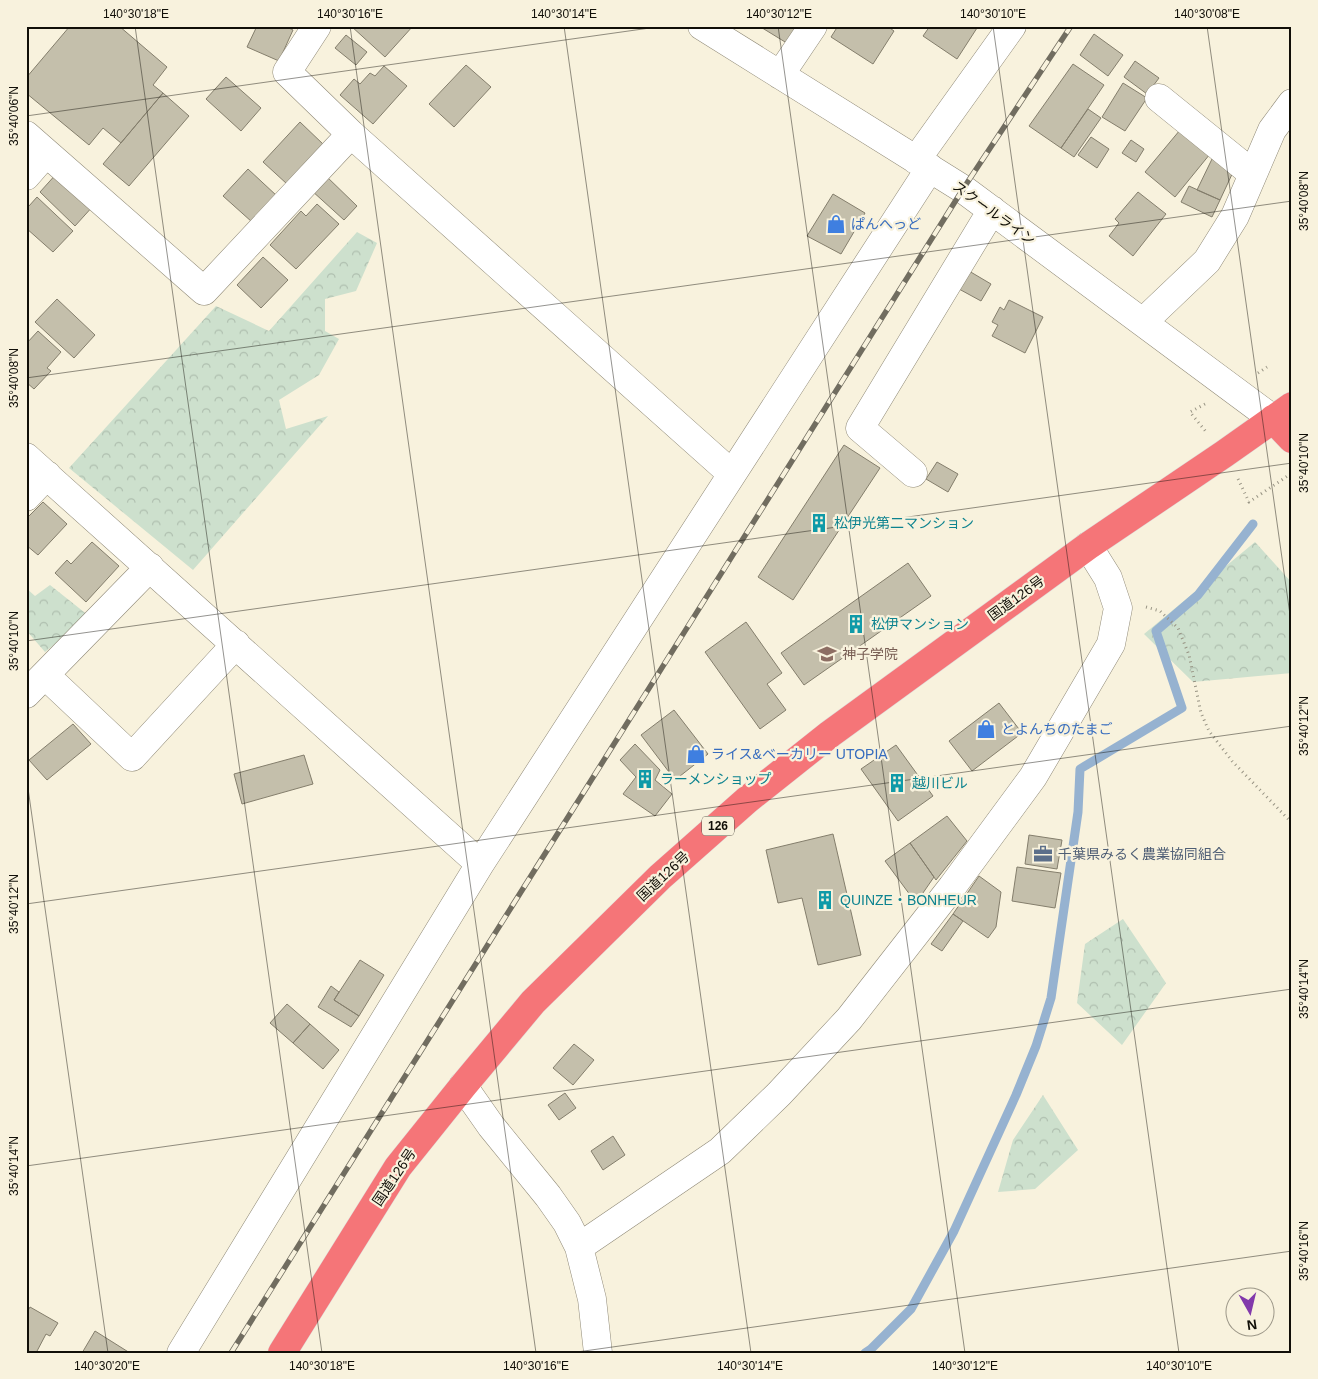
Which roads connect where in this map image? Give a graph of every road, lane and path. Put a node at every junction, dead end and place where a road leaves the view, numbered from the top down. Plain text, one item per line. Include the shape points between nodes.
1 (317, 26) edge
2 (702, 26) edge
3 (813, 26) edge
4 (1012, 26) edge
5 (780, 75) junction
6 (1159, 98) dead end
7 (1292, 103) edge
8 (351, 134) junction
9 (26, 135) edge
10 (46, 153) junction
11 (923, 164) junction
12 (1253, 174) junction
13 (26, 176) edge
14 (992, 210) junction
15 (1143, 322) junction
16 (1282, 412) edge
17 (1292, 439) edge
18 (26, 457) edge
19 (913, 473) dead end
20 (1292, 473) edge
21 (732, 474) junction
22 (47, 475) junction
23 (26, 497) edge
24 (1249, 502) dead end
25 (1088, 546) junction
26 (150, 567) junction
27 (1160, 611) dead end
28 (236, 644) junction
29 (35, 685) edge
30 (1292, 822) edge
31 (480, 864) junction
32 (463, 1086) junction
33 (579, 1247) junction
34 (181, 1353) edge
35 (282, 1353) edge
36 (598, 1353) edge

1 - 8 street via 287,72
2 - 5 street, スクールライン
3 - 5 street
4 - 11 street
5 - 11 street, スクールライン
6 - 12 street
7 - 12 street via 1272,130
8 - 10 street via 204,291
8 - 21 street
9 - 10 street
10 - 13 street
11 - 14 street, スクールライン
11 - 21 street
12 - 15 street via 1235,216 1207,261
14 - 15 street, スクールライン
14 - 19 street via 860,428
15 - 16 street, スクールライン
16 - 17 highway
16 - 25 highway, 国道126号 / 126
18 - 22 street
20 - 24 path
21 - 31 street
22 - 23 street
22 - 26 street
25 - 32 highway, 国道126号 / 126 via 830,734 747,800 660,877 533,1002
25 - 33 street via 1108,578 1118,608 1111,644 1033,777 849,1019 779,1094 720,1151
26 - 28 street
26 - 29 street
27 - 30 path via 1178,628 1189,655 1201,713 1209,731 1232,761
28 - 29 street via 132,757
28 - 31 street
31 - 34 street
32 - 33 street via 557,1209
32 - 35 highway, 国道126号 / 126 via 398,1167
33 - 36 street via 592,1299

